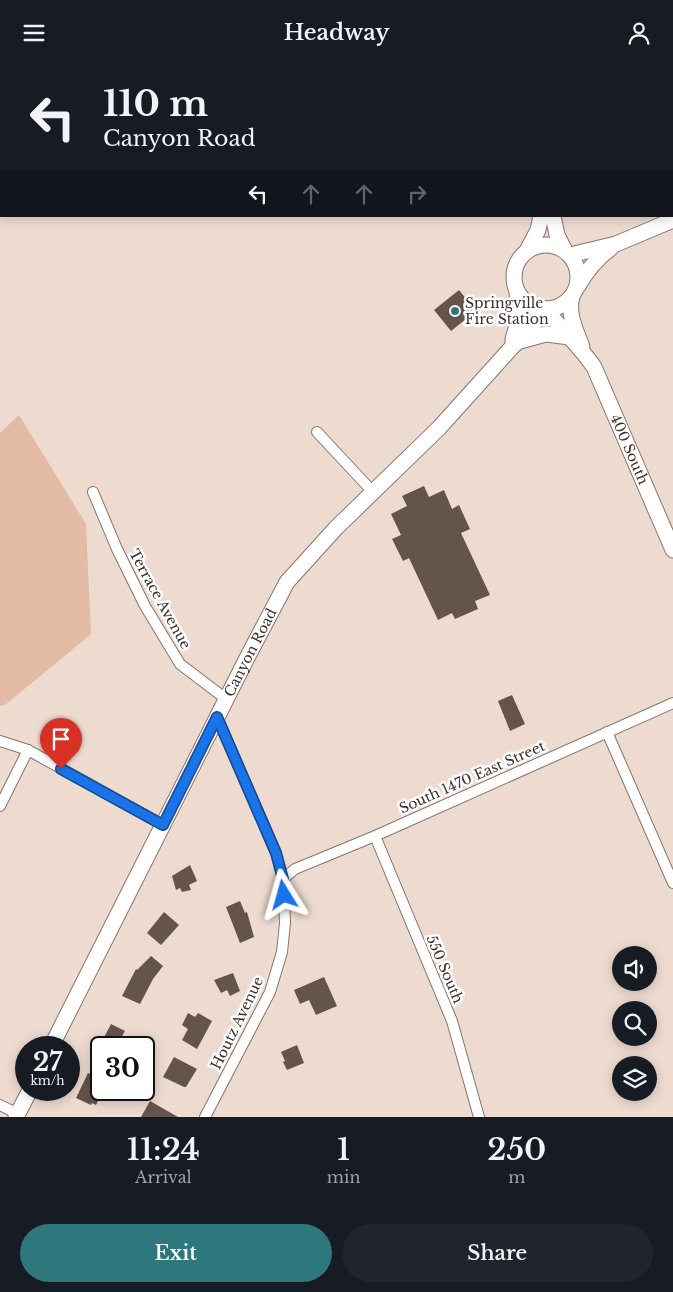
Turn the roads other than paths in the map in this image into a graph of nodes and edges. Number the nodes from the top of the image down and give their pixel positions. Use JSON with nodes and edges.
{"nodes":[{"id":1,"x":542,"y":217,"type":"edge"},
{"id":2,"x":553,"y":217,"type":"edge"},
{"id":3,"x":673,"y":220,"type":"edge"},
{"id":4,"x":616,"y":244,"type":"junction"},
{"id":5,"x":527,"y":251,"type":"junction"},
{"id":6,"x":567,"y":252,"type":"junction"},
{"id":7,"x":517,"y":291,"type":"junction"},
{"id":8,"x":573,"y":294,"type":"junction"},
{"id":9,"x":545,"y":309,"type":"junction"},
{"id":10,"x":570,"y":337,"type":"junction"},
{"id":11,"x":516,"y":343,"type":"junction"},
{"id":12,"x":584,"y":351,"type":"junction"},
{"id":13,"x":317,"y":432,"type":"dead end"},
{"id":14,"x":93,"y":492,"type":"dead end"},
{"id":15,"x":373,"y":492,"type":"junction"},
{"id":16,"x":673,"y":550,"type":"edge"},
{"id":17,"x":226,"y":699,"type":"junction"},
{"id":18,"x":673,"y":703,"type":"edge"},
{"id":19,"x":217,"y":717,"type":"junction"},
{"id":20,"x":607,"y":732,"type":"junction"},
{"id":21,"x":0,"y":741,"type":"edge"},
{"id":22,"x":28,"y":750,"type":"junction"},
{"id":23,"x":0,"y":806,"type":"edge"},
{"id":24,"x":163,"y":825,"type":"junction"},
{"id":25,"x":375,"y":836,"type":"junction"},
{"id":26,"x":283,"y":879,"type":"junction"},
{"id":27,"x":673,"y":883,"type":"edge"},
{"id":28,"x":57,"y":1036,"type":"edge"},
{"id":29,"x":24,"y":1101,"type":"edge"},
{"id":30,"x":0,"y":1105,"type":"edge"},
{"id":31,"x":17,"y":1115,"type":"edge"},
{"id":32,"x":205,"y":1117,"type":"edge"},
{"id":33,"x":479,"y":1117,"type":"edge"}],
"edges":[{"from":1,"to":5,"type":"main road"},
{"from":2,"to":6,"type":"main road"},
{"from":3,"to":4,"type":"main road"},
{"from":4,"to":6,"type":"main road"},
{"from":4,"to":8,"type":"main road"},
{"from":5,"to":6,"type":"main road"},
{"from":5,"to":7,"type":"main road"},
{"from":6,"to":8,"type":"main road"},
{"from":7,"to":9,"type":"main road"},
{"from":7,"to":11,"type":"main road","name":"Canyon Road"},
{"from":8,"to":9,"type":"main road"},
{"from":8,"to":12,"type":"main road","name":"400 South"},
{"from":9,"to":10,"type":"main road","name":"400 South"},
{"from":9,"to":11,"type":"main road","name":"Canyon Road"},
{"from":10,"to":11,"type":"main road"},
{"from":10,"to":12,"type":"main road","name":"400 South"},
{"from":11,"to":15,"type":"main road","name":"Canyon Road"},
{"from":12,"to":16,"type":"main road","name":"400 South"},
{"from":13,"to":15,"type":"street"},
{"from":14,"to":17,"type":"street","name":"Terrace Avenue"},
{"from":15,"to":17,"type":"main road","name":"Canyon Road"},
{"from":17,"to":19,"type":"main road","name":"Canyon Road"},
{"from":18,"to":20,"type":"street","name":"South 1470 East Street"},
{"from":19,"to":24,"type":"main road","name":"Canyon Road"},
{"from":19,"to":26,"type":"street"},
{"from":20,"to":25,"type":"street","name":"South 1470 East Street"},
{"from":20,"to":27,"type":"street"},
{"from":21,"to":22,"type":"street"},
{"from":22,"to":23,"type":"street"},
{"from":22,"to":24,"type":"street"},
{"from":24,"to":28,"type":"main road","name":"Canyon Road"},
{"from":25,"to":26,"type":"street","name":"South 1470 East Street"},
{"from":25,"to":33,"type":"street","name":"550 South"},
{"from":26,"to":32,"type":"street","name":"Houtz Avenue"},
{"from":29,"to":31,"type":"main road"},
{"from":30,"to":31,"type":"street"}]}
